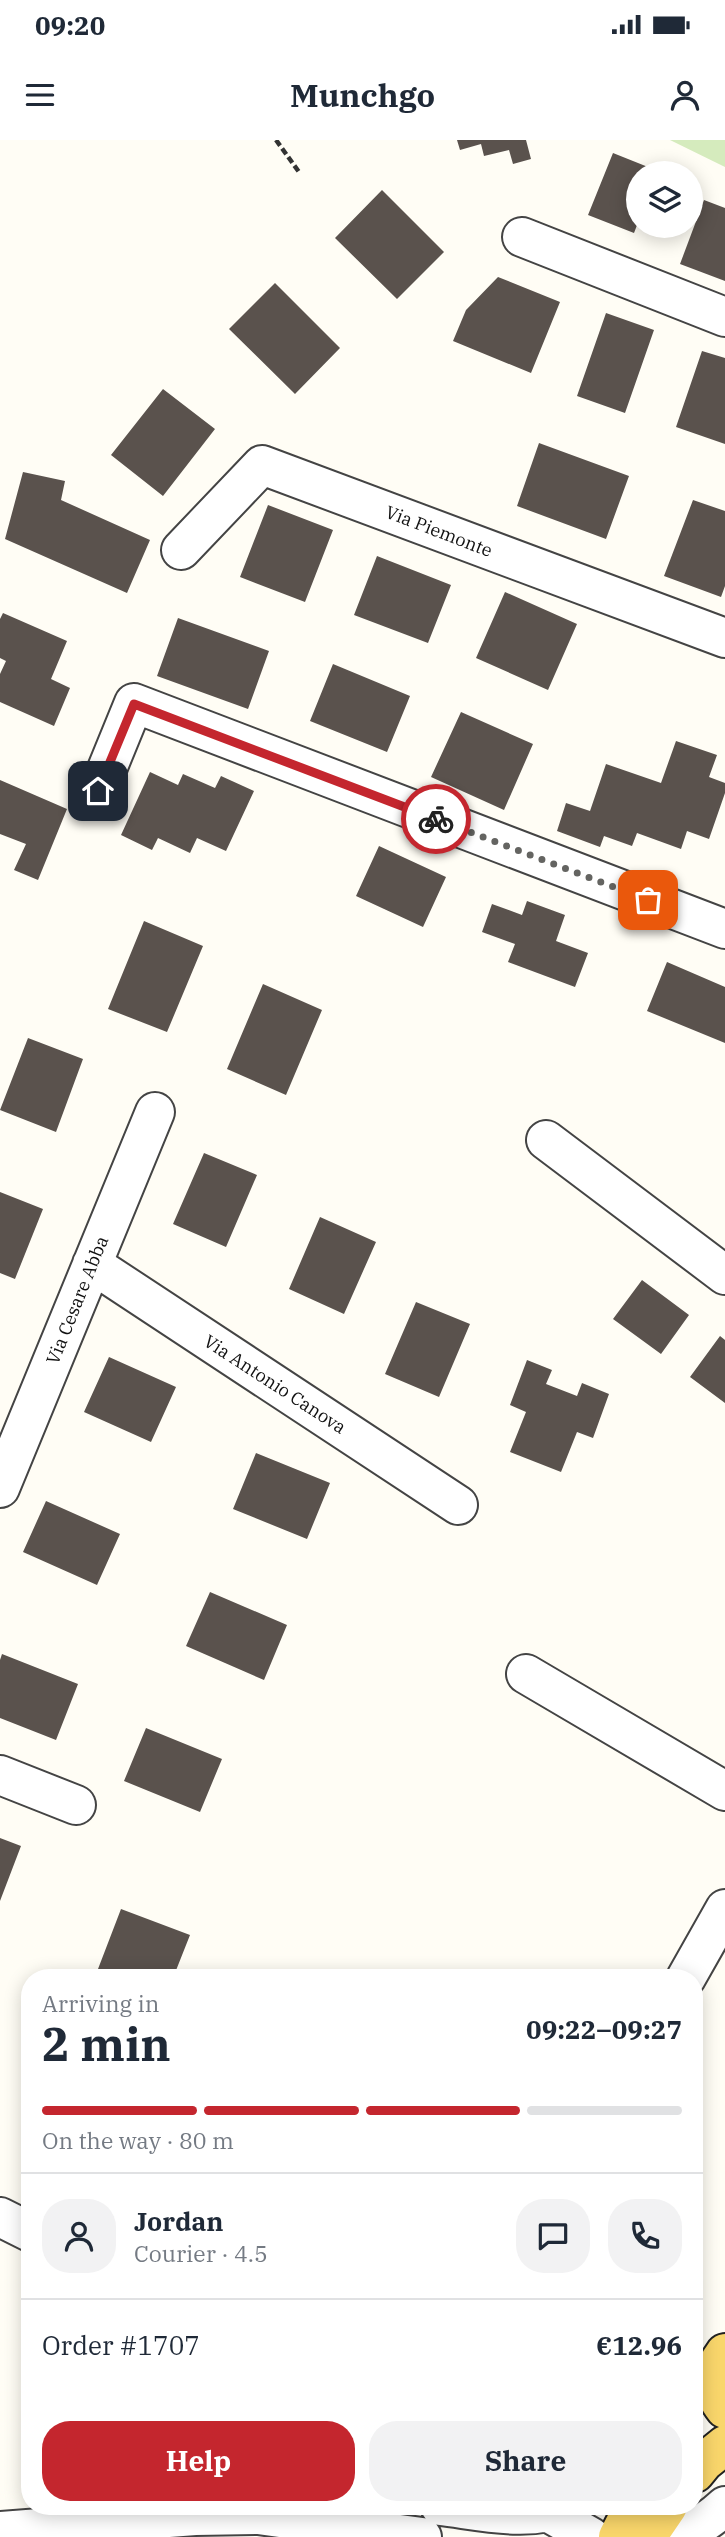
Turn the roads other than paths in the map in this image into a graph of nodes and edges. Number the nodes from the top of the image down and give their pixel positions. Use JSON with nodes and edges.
{"nodes":[{"id":1,"x":522,"y":237,"type":"dead end"},
{"id":2,"x":725,"y":317,"type":"edge"},
{"id":3,"x":181,"y":550,"type":"dead end"},
{"id":4,"x":725,"y":638,"type":"edge"},
{"id":5,"x":98,"y":791,"type":"dead end"},
{"id":6,"x":725,"y":929,"type":"edge"},
{"id":7,"x":155,"y":1112,"type":"dead end"},
{"id":8,"x":546,"y":1140,"type":"dead end"},
{"id":9,"x":92,"y":1264,"type":"junction"},
{"id":10,"x":725,"y":1275,"type":"edge"},
{"id":11,"x":0,"y":1488,"type":"edge"},
{"id":12,"x":458,"y":1505,"type":"dead end"},
{"id":13,"x":526,"y":1674,"type":"dead end"},
{"id":14,"x":0,"y":1775,"type":"edge"},
{"id":15,"x":725,"y":1791,"type":"edge"},
{"id":16,"x":76,"y":1805,"type":"dead end"},
{"id":17,"x":725,"y":1909,"type":"edge"},
{"id":18,"x":690,"y":1969,"type":"edge"},
{"id":19,"x":0,"y":2217,"type":"edge"},
{"id":20,"x":21,"y":2228,"type":"edge"},
{"id":21,"x":717,"y":2365,"type":"edge"},
{"id":22,"x":725,"y":2409,"type":"edge"},
{"id":23,"x":725,"y":2445,"type":"edge"},
{"id":24,"x":703,"y":2463,"type":"edge"},
{"id":25,"x":725,"y":2505,"type":"edge"},
{"id":26,"x":168,"y":2515,"type":"edge"},
{"id":27,"x":282,"y":2515,"type":"edge"},
{"id":28,"x":566,"y":2515,"type":"edge"},
{"id":29,"x":644,"y":2523,"type":"edge"},
{"id":30,"x":0,"y":2532,"type":"edge"},
{"id":31,"x":422,"y":2537,"type":"edge"},
{"id":32,"x":591,"y":2537,"type":"edge"}],
"edges":[{"from":1,"to":2,"type":"street"},
{"from":3,"to":4,"type":"street","name":"Via Piemonte"},
{"from":5,"to":6,"type":"street"},
{"from":7,"to":9,"type":"street","name":"Via Cesare Abba"},
{"from":8,"to":10,"type":"street"},
{"from":9,"to":11,"type":"street","name":"Via Cesare Abba"},
{"from":9,"to":12,"type":"street","name":"Via Antonio Canova"},
{"from":13,"to":15,"type":"street"},
{"from":14,"to":16,"type":"street"},
{"from":17,"to":18,"type":"street"},
{"from":19,"to":20,"type":"street"},
{"from":21,"to":22,"type":"main road"},
{"from":23,"to":24,"type":"main road"},
{"from":25,"to":29,"type":"street"},
{"from":26,"to":30,"type":"street"},
{"from":27,"to":31,"type":"street"},
{"from":28,"to":32,"type":"street"}]}
